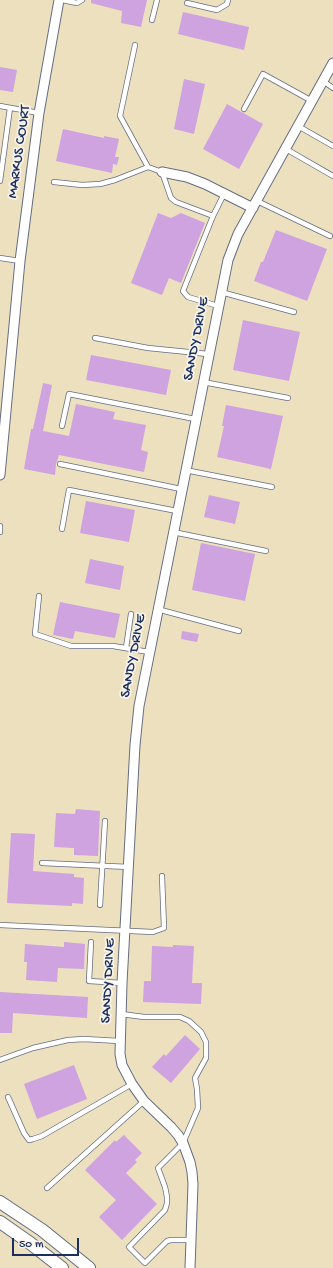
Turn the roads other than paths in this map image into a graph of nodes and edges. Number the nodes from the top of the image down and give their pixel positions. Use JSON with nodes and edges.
{"nodes":[{"id":1,"x":59,"y":0,"type":"edge"},
{"id":2,"x":62,"y":0,"type":"edge"},
{"id":3,"x":82,"y":0,"type":"edge"},
{"id":4,"x":157,"y":0,"type":"edge"},
{"id":5,"x":228,"y":0,"type":"edge"},
{"id":6,"x":187,"y":3,"type":"dead end"},
{"id":7,"x":152,"y":20,"type":"dead end"},
{"id":8,"x":135,"y":45,"type":"dead end"},
{"id":9,"x":333,"y":63,"type":"edge"},
{"id":10,"x":323,"y":82,"type":"junction"},
{"id":11,"x":333,"y":88,"type":"edge"},
{"id":12,"x":312,"y":101,"type":"junction"},
{"id":13,"x":0,"y":106,"type":"edge"},
{"id":14,"x":10,"y":108,"type":"junction"},
{"id":15,"x":244,"y":109,"type":"dead end"},
{"id":16,"x":39,"y":113,"type":"junction"},
{"id":17,"x":298,"y":126,"type":"junction"},
{"id":18,"x":333,"y":146,"type":"edge"},
{"id":19,"x":286,"y":149,"type":"junction"},
{"id":20,"x":148,"y":167,"type":"junction"},
{"id":21,"x":162,"y":172,"type":"junction"},
{"id":22,"x":333,"y":176,"type":"edge"},
{"id":23,"x":0,"y":181,"type":"edge"},
{"id":24,"x":54,"y":182,"type":"dead end"},
{"id":25,"x":225,"y":193,"type":"junction"},
{"id":26,"x":255,"y":204,"type":"junction"},
{"id":27,"x":213,"y":216,"type":"junction"},
{"id":28,"x":330,"y":236,"type":"dead end"},
{"id":29,"x":0,"y":258,"type":"edge"},
{"id":30,"x":20,"y":261,"type":"junction"},
{"id":31,"x":221,"y":292,"type":"junction"},
{"id":32,"x":218,"y":306,"type":"junction"},
{"id":33,"x":294,"y":312,"type":"dead end"},
{"id":34,"x":95,"y":338,"type":"dead end"},
{"id":35,"x":208,"y":354,"type":"junction"},
{"id":36,"x":203,"y":382,"type":"junction"},
{"id":37,"x":288,"y":398,"type":"dead end"},
{"id":38,"x":195,"y":419,"type":"junction"},
{"id":39,"x":62,"y":426,"type":"dead end"},
{"id":40,"x":60,"y":464,"type":"dead end"},
{"id":41,"x":185,"y":470,"type":"junction"},
{"id":42,"x":0,"y":475,"type":"edge"},
{"id":43,"x":272,"y":487,"type":"dead end"},
{"id":44,"x":181,"y":489,"type":"junction"},
{"id":45,"x":177,"y":511,"type":"junction"},
{"id":46,"x":0,"y":526,"type":"edge"},
{"id":47,"x":62,"y":529,"type":"dead end"},
{"id":48,"x":0,"y":532,"type":"edge"},
{"id":49,"x":173,"y":532,"type":"junction"},
{"id":50,"x":266,"y":551,"type":"dead end"},
{"id":51,"x":39,"y":596,"type":"dead end"},
{"id":52,"x":157,"y":609,"type":"junction"},
{"id":53,"x":131,"y":614,"type":"dead end"},
{"id":54,"x":239,"y":631,"type":"dead end"},
{"id":55,"x":126,"y":648,"type":"junction"},
{"id":56,"x":149,"y":652,"type":"junction"},
{"id":57,"x":105,"y":822,"type":"dead end"},
{"id":58,"x":42,"y":863,"type":"dead end"},
{"id":59,"x":102,"y":866,"type":"junction"},
{"id":60,"x":129,"y":867,"type":"junction"},
{"id":61,"x":162,"y":876,"type":"dead end"},
{"id":62,"x":100,"y":905,"type":"dead end"},
{"id":63,"x":0,"y":925,"type":"edge"},
{"id":64,"x":125,"y":931,"type":"junction"},
{"id":65,"x":91,"y":942,"type":"dead end"},
{"id":66,"x":122,"y":983,"type":"junction"},
{"id":67,"x":121,"y":1014,"type":"junction"},
{"id":68,"x":120,"y":1041,"type":"junction"},
{"id":69,"x":0,"y":1060,"type":"edge"},
{"id":70,"x":132,"y":1084,"type":"junction"},
{"id":71,"x":8,"y":1097,"type":"dead end"},
{"id":72,"x":144,"y":1101,"type":"junction"},
{"id":73,"x":183,"y":1143,"type":"junction"},
{"id":74,"x":47,"y":1188,"type":"dead end"},
{"id":75,"x":0,"y":1202,"type":"edge"},
{"id":76,"x":0,"y":1222,"type":"edge"},
{"id":77,"x":191,"y":1240,"type":"junction"},
{"id":78,"x":190,"y":1267,"type":"edge"},
{"id":79,"x":62,"y":1268,"type":"edge"},
{"id":80,"x":90,"y":1268,"type":"edge"}],
"edges":[{"from":1,"to":16,"type":"street","name":"MARKUS COURT"},
{"from":2,"to":3,"type":"lane"},
{"from":4,"to":7,"type":"lane"},
{"from":5,"to":6,"type":"lane"},
{"from":8,"to":20,"type":"lane"},
{"from":9,"to":10,"type":"street","name":"SANDY DRIVE"},
{"from":10,"to":11,"type":"lane"},
{"from":10,"to":12,"type":"street","name":"SANDY DRIVE"},
{"from":12,"to":15,"type":"lane"},
{"from":12,"to":17,"type":"street","name":"SANDY DRIVE"},
{"from":13,"to":14,"type":"lane"},
{"from":14,"to":16,"type":"lane"},
{"from":14,"to":23,"type":"lane"},
{"from":16,"to":30,"type":"street","name":"MARKUS COURT"},
{"from":17,"to":18,"type":"lane"},
{"from":17,"to":19,"type":"street","name":"SANDY DRIVE"},
{"from":19,"to":22,"type":"lane"},
{"from":19,"to":26,"type":"street","name":"SANDY DRIVE"},
{"from":20,"to":21,"type":"lane"},
{"from":20,"to":24,"type":"lane"},
{"from":21,"to":25,"type":"street"},
{"from":21,"to":27,"type":"lane"},
{"from":25,"to":26,"type":"street"},
{"from":25,"to":27,"type":"lane"},
{"from":26,"to":28,"type":"lane"},
{"from":26,"to":31,"type":"street","name":"SANDY DRIVE"},
{"from":27,"to":32,"type":"lane"},
{"from":29,"to":30,"type":"lane"},
{"from":30,"to":42,"type":"street","name":"MARKUS COURT"},
{"from":31,"to":32,"type":"street","name":"SANDY DRIVE"},
{"from":31,"to":33,"type":"lane"},
{"from":32,"to":35,"type":"street","name":"SANDY DRIVE"},
{"from":34,"to":35,"type":"lane"},
{"from":35,"to":36,"type":"street","name":"SANDY DRIVE"},
{"from":36,"to":37,"type":"lane"},
{"from":36,"to":38,"type":"street","name":"SANDY DRIVE"},
{"from":38,"to":39,"type":"lane"},
{"from":38,"to":41,"type":"street","name":"SANDY DRIVE"},
{"from":40,"to":44,"type":"lane"},
{"from":41,"to":43,"type":"lane"},
{"from":41,"to":44,"type":"street","name":"SANDY DRIVE"},
{"from":44,"to":45,"type":"street","name":"SANDY DRIVE"},
{"from":45,"to":47,"type":"lane"},
{"from":45,"to":49,"type":"street","name":"SANDY DRIVE"},
{"from":46,"to":48,"type":"lane"},
{"from":49,"to":50,"type":"lane"},
{"from":49,"to":52,"type":"street","name":"SANDY DRIVE"},
{"from":51,"to":55,"type":"lane"},
{"from":52,"to":54,"type":"lane"},
{"from":52,"to":56,"type":"street","name":"SANDY DRIVE"},
{"from":53,"to":55,"type":"lane"},
{"from":55,"to":56,"type":"lane"},
{"from":56,"to":60,"type":"street","name":"SANDY DRIVE"},
{"from":57,"to":59,"type":"lane"},
{"from":58,"to":59,"type":"lane"},
{"from":59,"to":60,"type":"lane"},
{"from":59,"to":62,"type":"lane"},
{"from":60,"to":64,"type":"street","name":"SANDY DRIVE"},
{"from":61,"to":64,"type":"lane"},
{"from":63,"to":64,"type":"lane"},
{"from":64,"to":66,"type":"street","name":"SANDY DRIVE"},
{"from":65,"to":66,"type":"lane"},
{"from":66,"to":67,"type":"street","name":"SANDY DRIVE"},
{"from":67,"to":68,"type":"street","name":"SANDY DRIVE"},
{"from":67,"to":73,"type":"lane"},
{"from":68,"to":69,"type":"lane"},
{"from":68,"to":70,"type":"street","name":"SANDY DRIVE"},
{"from":70,"to":71,"type":"lane"},
{"from":70,"to":72,"type":"street","name":"SANDY DRIVE"},
{"from":72,"to":73,"type":"street","name":"SANDY DRIVE"},
{"from":72,"to":74,"type":"lane"},
{"from":73,"to":77,"type":"street","name":"SANDY DRIVE"},
{"from":73,"to":77,"type":"lane"},
{"from":75,"to":80,"type":"main road"},
{"from":76,"to":79,"type":"main road"},
{"from":77,"to":78,"type":"street","name":"SANDY DRIVE"}]}
